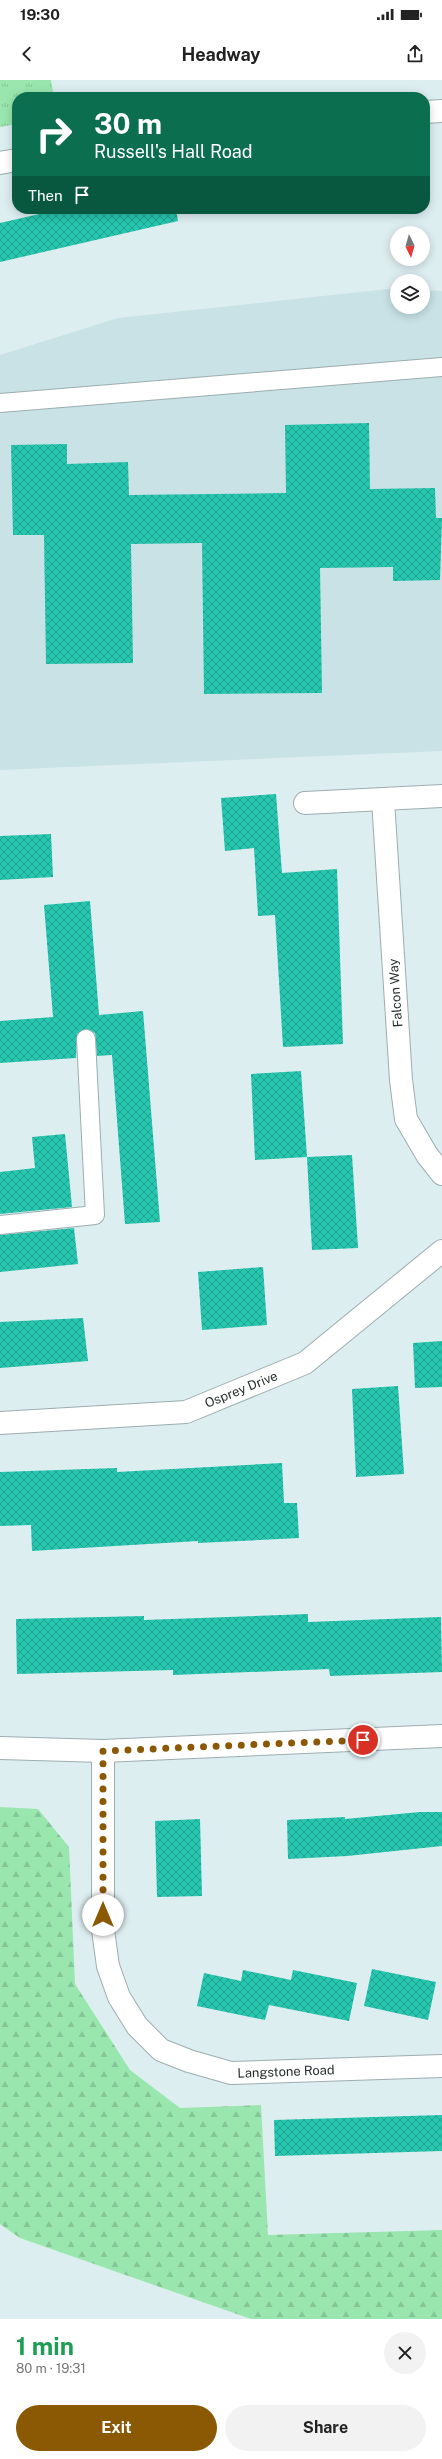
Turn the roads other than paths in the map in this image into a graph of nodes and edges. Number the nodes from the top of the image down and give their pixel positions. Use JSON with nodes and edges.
{"nodes":[{"id":1,"x":430,"y":112,"type":"edge"},
{"id":2,"x":442,"y":112,"type":"edge"},
{"id":3,"x":12,"y":161,"type":"edge"},
{"id":4,"x":0,"y":163,"type":"edge"},
{"id":5,"x":442,"y":367,"type":"edge"},
{"id":6,"x":0,"y":403,"type":"edge"},
{"id":7,"x":442,"y":796,"type":"edge"},
{"id":8,"x":383,"y":800,"type":"junction"},
{"id":9,"x":305,"y":803,"type":"dead end"},
{"id":10,"x":86,"y":1038,"type":"dead end"},
{"id":11,"x":442,"y":1174,"type":"edge"},
{"id":12,"x":0,"y":1225,"type":"edge"},
{"id":13,"x":442,"y":1251,"type":"edge"},
{"id":14,"x":0,"y":1423,"type":"edge"},
{"id":15,"x":442,"y":1736,"type":"edge"},
{"id":16,"x":0,"y":1748,"type":"edge"},
{"id":17,"x":103,"y":1751,"type":"junction"},
{"id":18,"x":442,"y":2066,"type":"edge"}],
"edges":[{"from":1,"to":2,"type":"street"},
{"from":3,"to":4,"type":"street"},
{"from":5,"to":6,"type":"lane"},
{"from":7,"to":8,"type":"street"},
{"from":8,"to":9,"type":"street"},
{"from":8,"to":11,"type":"street","name":"Falcon Way"},
{"from":10,"to":12,"type":"lane"},
{"from":13,"to":14,"type":"street","name":"Osprey Drive"},
{"from":15,"to":17,"type":"street"},
{"from":16,"to":17,"type":"street"},
{"from":17,"to":18,"type":"street","name":"Langstone Road"}]}
